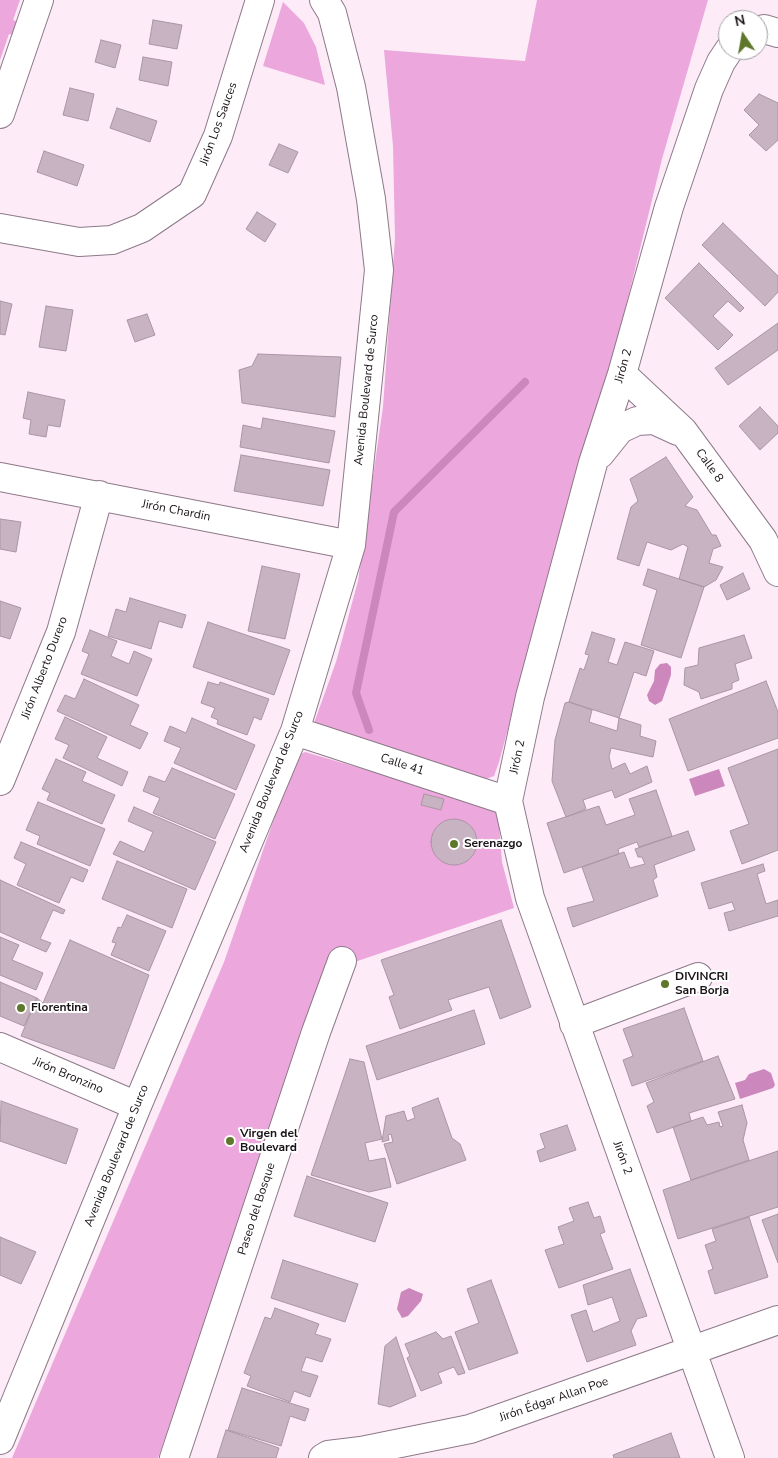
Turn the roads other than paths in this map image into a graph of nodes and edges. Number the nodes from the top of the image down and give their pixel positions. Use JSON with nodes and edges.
{"nodes":[{"id":1,"x":40,"y":0,"type":"edge"},
{"id":2,"x":260,"y":0,"type":"edge"},
{"id":3,"x":324,"y":0,"type":"edge"},
{"id":4,"x":722,"y":60,"type":"edge"},
{"id":5,"x":0,"y":114,"type":"edge"},
{"id":6,"x":0,"y":228,"type":"edge"},
{"id":7,"x":622,"y":374,"type":"junction"},
{"id":8,"x":685,"y":434,"type":"junction"},
{"id":9,"x":593,"y":464,"type":"junction"},
{"id":10,"x":0,"y":477,"type":"edge"},
{"id":11,"x":99,"y":495,"type":"junction"},
{"id":12,"x":351,"y":546,"type":"junction"},
{"id":13,"x":778,"y":572,"type":"edge"},
{"id":14,"x":295,"y":731,"type":"junction"},
{"id":15,"x":0,"y":780,"type":"edge"},
{"id":16,"x":508,"y":801,"type":"junction"},
{"id":17,"x":342,"y":961,"type":"dead end"},
{"id":18,"x":698,"y":977,"type":"dead end"},
{"id":19,"x":574,"y":1024,"type":"junction"},
{"id":20,"x":0,"y":1047,"type":"edge"},
{"id":21,"x":137,"y":1106,"type":"junction"},
{"id":22,"x":778,"y":1320,"type":"edge"},
{"id":23,"x":691,"y":1352,"type":"junction"},
{"id":24,"x":0,"y":1440,"type":"edge"},
{"id":25,"x":174,"y":1458,"type":"edge"},
{"id":26,"x":323,"y":1458,"type":"edge"},
{"id":27,"x":730,"y":1458,"type":"edge"}],
"edges":[{"from":1,"to":5,"type":"street"},
{"from":2,"to":6,"type":"street","name":"Jirón Los Sauces"},
{"from":3,"to":12,"type":"street","name":"Avenida Boulevard de Surco"},
{"from":4,"to":7,"type":"street","name":"Jirón 2"},
{"from":7,"to":8,"type":"street","name":"Calle 8"},
{"from":7,"to":9,"type":"street","name":"Jirón 2"},
{"from":8,"to":9,"type":"street"},
{"from":8,"to":13,"type":"street","name":"Calle 8"},
{"from":9,"to":16,"type":"street","name":"Jirón 2"},
{"from":10,"to":11,"type":"street","name":"Jirón Chardin"},
{"from":11,"to":12,"type":"street","name":"Jirón Chardin"},
{"from":11,"to":15,"type":"street","name":"Jirón Alberto Durero"},
{"from":12,"to":14,"type":"street","name":"Avenida Boulevard de Surco"},
{"from":14,"to":16,"type":"street","name":"Calle 41"},
{"from":14,"to":21,"type":"street","name":"Avenida Boulevard de Surco"},
{"from":16,"to":19,"type":"street","name":"Jirón 2"},
{"from":17,"to":25,"type":"street","name":"Paseo del Bosque"},
{"from":18,"to":19,"type":"street"},
{"from":19,"to":23,"type":"street","name":"Jirón 2"},
{"from":20,"to":21,"type":"street","name":"Jirón Bronzino"},
{"from":21,"to":24,"type":"street","name":"Avenida Boulevard de Surco"},
{"from":22,"to":23,"type":"street","name":"Jirón Édgar Allan Poe"},
{"from":23,"to":26,"type":"street","name":"Jirón Édgar Allan Poe"},
{"from":23,"to":27,"type":"street","name":"Jirón 2"}]}
